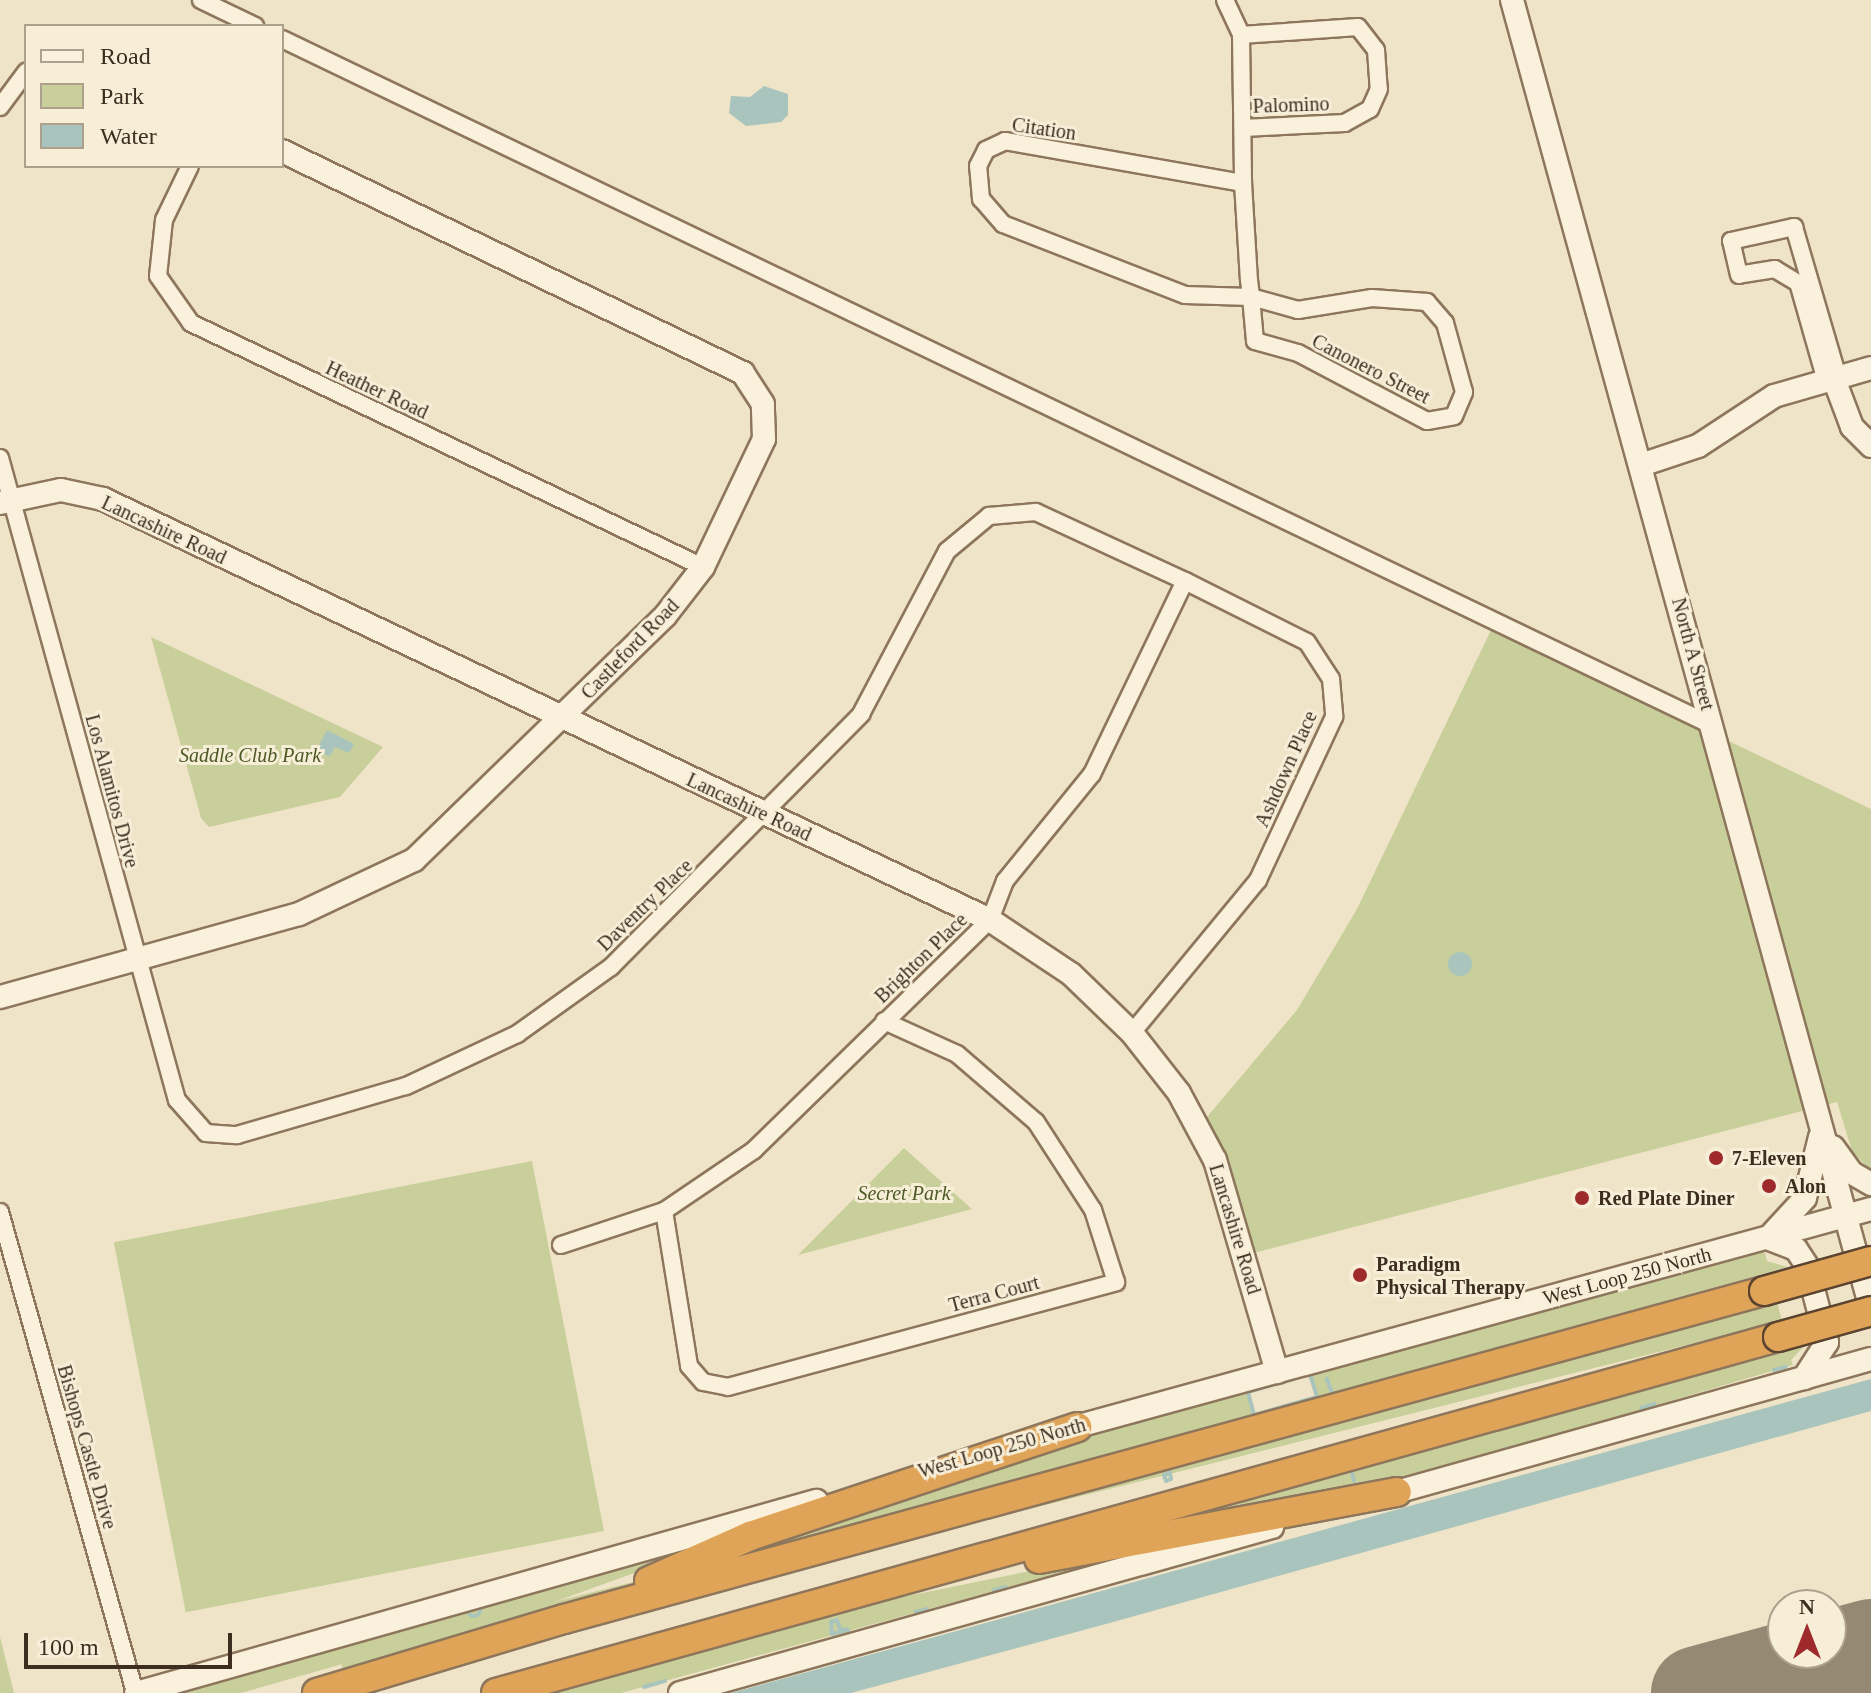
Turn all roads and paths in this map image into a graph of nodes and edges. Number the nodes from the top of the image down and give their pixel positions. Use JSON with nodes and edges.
{"nodes":[{"id":1,"x":201,"y":0,"type":"edge"},
{"id":2,"x":1225,"y":0,"type":"edge"},
{"id":3,"x":1512,"y":0,"type":"edge"},
{"id":4,"x":251,"y":24,"type":"edge"},
{"id":5,"x":1241,"y":35,"type":"junction"},
{"id":6,"x":284,"y":40,"type":"edge"},
{"id":7,"x":24,"y":75,"type":"edge"},
{"id":8,"x":0,"y":107,"type":"edge"},
{"id":9,"x":1243,"y":128,"type":"junction"},
{"id":10,"x":284,"y":152,"type":"edge"},
{"id":11,"x":189,"y":168,"type":"edge"},
{"id":12,"x":1243,"y":183,"type":"junction"},
{"id":13,"x":1804,"y":280,"type":"junction"},
{"id":14,"x":1251,"y":297,"type":"junction"},
{"id":15,"x":1871,"y":368,"type":"edge"},
{"id":16,"x":1833,"y":379,"type":"junction"},
{"id":17,"x":1871,"y":446,"type":"edge"},
{"id":18,"x":0,"y":458,"type":"edge"},
{"id":19,"x":1641,"y":465,"type":"junction"},
{"id":20,"x":6,"y":501,"type":"edge"},
{"id":21,"x":984,"y":518,"type":"joint"},
{"id":22,"x":703,"y":567,"type":"junction"},
{"id":23,"x":1185,"y":581,"type":"junction"},
{"id":24,"x":562,"y":718,"type":"junction"},
{"id":25,"x":1713,"y":726,"type":"junction"},
{"id":26,"x":766,"y":816,"type":"junction"},
{"id":27,"x":990,"y":920,"type":"junction"},
{"id":28,"x":137,"y":959,"type":"junction"},
{"id":29,"x":0,"y":997,"type":"edge"},
{"id":30,"x":884,"y":1021,"type":"junction"},
{"id":31,"x":1132,"y":1033,"type":"junction"},
{"id":32,"x":1821,"y":1128,"type":"junction"},
{"id":33,"x":198,"y":1129,"type":"joint"},
{"id":34,"x":1871,"y":1184,"type":"edge"},
{"id":35,"x":1871,"y":1209,"type":"edge"},
{"id":36,"x":664,"y":1211,"type":"junction"},
{"id":37,"x":0,"y":1212,"type":"edge"},
{"id":38,"x":1846,"y":1216,"type":"junction"},
{"id":39,"x":1767,"y":1238,"type":"junction"},
{"id":40,"x":561,"y":1245,"type":"dead end"},
{"id":41,"x":1871,"y":1261,"type":"edge"},
{"id":42,"x":1871,"y":1310,"type":"edge"},
{"id":43,"x":1871,"y":1359,"type":"edge"},
{"id":44,"x":1277,"y":1372,"type":"junction"},
{"id":45,"x":1804,"y":1378,"type":"junction"},
{"id":46,"x":1077,"y":1427,"type":"junction"},
{"id":47,"x":1397,"y":1492,"type":"junction"},
{"id":48,"x":834,"y":1600,"type":"junction"},
{"id":49,"x":564,"y":1619,"type":"junction"},
{"id":50,"x":136,"y":1693,"type":"edge"},
{"id":51,"x":317,"y":1693,"type":"edge"},
{"id":52,"x":496,"y":1693,"type":"edge"},
{"id":53,"x":680,"y":1693,"type":"edge"}],
"edges":[{"from":1,"to":4,"type":"street"},
{"from":2,"to":5,"type":"street"},
{"from":3,"to":19,"type":"main road","name":"North A Street"},
{"from":5,"to":9,"type":"street"},
{"from":5,"to":9,"type":"street","name":"Palomino"},
{"from":6,"to":25,"type":"street"},
{"from":7,"to":8,"type":"street"},
{"from":9,"to":12,"type":"street"},
{"from":10,"to":22,"type":"main road","name":"Castleford Road"},
{"from":11,"to":22,"type":"street","name":"Heather Road"},
{"from":12,"to":14,"type":"street"},
{"from":12,"to":14,"type":"street","name":"Citation"},
{"from":13,"to":13,"type":"street"},
{"from":13,"to":16,"type":"street"},
{"from":14,"to":14,"type":"street","name":"Canonero Street"},
{"from":15,"to":16,"type":"main road"},
{"from":16,"to":17,"type":"main road"},
{"from":16,"to":19,"type":"main road"},
{"from":18,"to":20,"type":"street","name":"Los Alamitos Drive"},
{"from":19,"to":25,"type":"main road","name":"North A Street"},
{"from":20,"to":24,"type":"main road","name":"Lancashire Road"},
{"from":20,"to":28,"type":"street","name":"Los Alamitos Drive"},
{"from":21,"to":23,"type":"street","name":"Ashdown Place"},
{"from":21,"to":26,"type":"street","name":"Daventry Place"},
{"from":22,"to":24,"type":"main road","name":"Castleford Road"},
{"from":23,"to":27,"type":"street","name":"Brighton Place"},
{"from":23,"to":31,"type":"street","name":"Ashdown Place"},
{"from":24,"to":26,"type":"main road","name":"Lancashire Road"},
{"from":24,"to":28,"type":"main road","name":"Castleford Road"},
{"from":25,"to":32,"type":"main road","name":"North A Street"},
{"from":26,"to":27,"type":"main road","name":"Lancashire Road"},
{"from":26,"to":33,"type":"street","name":"Daventry Place"},
{"from":27,"to":30,"type":"street","name":"Brighton Place"},
{"from":27,"to":31,"type":"main road","name":"Lancashire Road"},
{"from":28,"to":29,"type":"main road","name":"Castleford Road"},
{"from":28,"to":33,"type":"street","name":"Los Alamitos Drive"},
{"from":30,"to":36,"type":"street","name":"Brighton Place"},
{"from":30,"to":36,"type":"street","name":"Terra Court"},
{"from":31,"to":44,"type":"main road","name":"Lancashire Road"},
{"from":32,"to":34,"type":"main road"},
{"from":32,"to":38,"type":"main road","name":"North A Street"},
{"from":32,"to":39,"type":"main road"},
{"from":35,"to":38,"type":"main road","name":"West Loop 250 North"},
{"from":36,"to":40,"type":"street","name":"Brighton Place"},
{"from":37,"to":50,"type":"street","name":"Bishops Castle Drive"},
{"from":38,"to":39,"type":"main road","name":"West Loop 250 North"},
{"from":38,"to":42,"type":"main road","name":"North A Street"},
{"from":39,"to":44,"type":"main road","name":"West Loop 250 North"},
{"from":39,"to":45,"type":"main road"},
{"from":41,"to":49,"type":"highway","bridge":true},
{"from":42,"to":48,"type":"highway","bridge":true},
{"from":43,"to":45,"type":"main road"},
{"from":44,"to":46,"type":"main road","name":"West Loop 250 North"},
{"from":45,"to":47,"type":"main road"},
{"from":46,"to":49,"type":"highway"},
{"from":46,"to":50,"type":"main road","name":"West Loop 250 North"},
{"from":47,"to":48,"type":"highway"},
{"from":47,"to":53,"type":"main road"},
{"from":48,"to":52,"type":"highway"},
{"from":49,"to":51,"type":"highway"}]}
